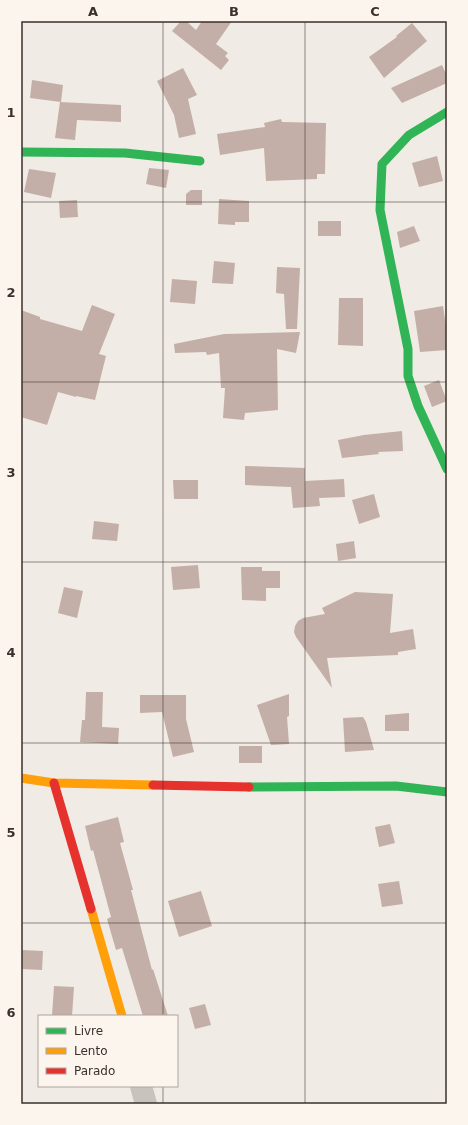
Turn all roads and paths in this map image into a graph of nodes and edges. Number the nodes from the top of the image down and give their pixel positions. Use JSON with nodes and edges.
{"nodes":[{"id":1,"x":447,"y":112,"type":"edge"},
{"id":2,"x":21,"y":152,"type":"edge"},
{"id":3,"x":200,"y":161,"type":"dead end"},
{"id":4,"x":447,"y":469,"type":"edge"},
{"id":5,"x":21,"y":778,"type":"edge"},
{"id":6,"x":54,"y":783,"type":"junction"},
{"id":7,"x":447,"y":792,"type":"edge"},
{"id":8,"x":122,"y":1015,"type":"edge"},
{"id":9,"x":141,"y":1087,"type":"edge"},
{"id":10,"x":146,"y":1104,"type":"edge"}],
"edges":[{"from":1,"to":4,"type":"street"},
{"from":2,"to":3,"type":"street"},
{"from":5,"to":6,"type":"street"},
{"from":6,"to":7,"type":"street"},
{"from":6,"to":8,"type":"street"},
{"from":9,"to":10,"type":"street"}]}
